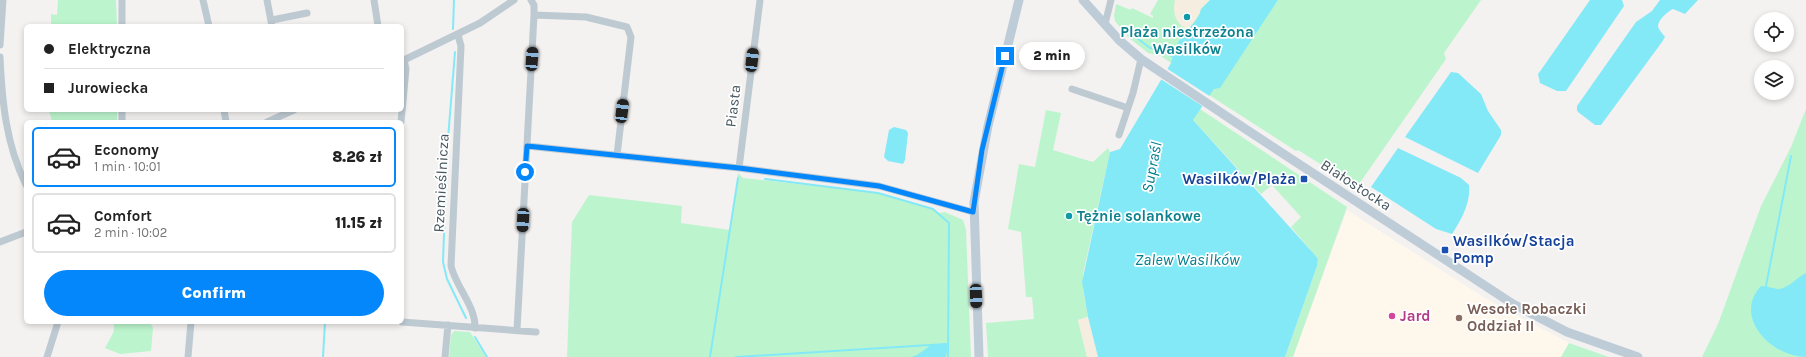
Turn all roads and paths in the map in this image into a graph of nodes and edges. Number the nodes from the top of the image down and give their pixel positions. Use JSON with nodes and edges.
{"nodes":[{"id":1,"x":3,"y":0,"type":"edge"},
{"id":2,"x":122,"y":0,"type":"edge"},
{"id":3,"x":203,"y":0,"type":"edge"},
{"id":4,"x":267,"y":0,"type":"edge"},
{"id":5,"x":374,"y":0,"type":"edge"},
{"id":6,"x":514,"y":0,"type":"edge"},
{"id":7,"x":531,"y":0,"type":"edge"},
{"id":8,"x":760,"y":0,"type":"edge"},
{"id":9,"x":1019,"y":0,"type":"edge"},
{"id":10,"x":1083,"y":0,"type":"edge"},
{"id":11,"x":1111,"y":0,"type":"edge"},
{"id":12,"x":307,"y":13,"type":"dead end"},
{"id":13,"x":534,"y":15,"type":"junction"},
{"id":14,"x":272,"y":23,"type":"edge"},
{"id":15,"x":122,"y":24,"type":"edge"},
{"id":16,"x":209,"y":24,"type":"edge"},
{"id":17,"x":378,"y":24,"type":"edge"},
{"id":18,"x":1105,"y":24,"type":"junction"},
{"id":19,"x":458,"y":35,"type":"junction"},
{"id":20,"x":0,"y":45,"type":"edge"},
{"id":21,"x":0,"y":57,"type":"edge"},
{"id":22,"x":1141,"y":59,"type":"junction"},
{"id":23,"x":404,"y":61,"type":"edge"},
{"id":24,"x":404,"y":64,"type":"edge"},
{"id":25,"x":1072,"y":89,"type":"dead end"},
{"id":26,"x":404,"y":90,"type":"edge"},
{"id":27,"x":1128,"y":108,"type":"junction"},
{"id":28,"x":290,"y":112,"type":"edge"},
{"id":29,"x":272,"y":120,"type":"edge"},
{"id":30,"x":1119,"y":135,"type":"dead end"},
{"id":31,"x":527,"y":146,"type":"junction"},
{"id":32,"x":617,"y":155,"type":"junction"},
{"id":33,"x":739,"y":168,"type":"junction"},
{"id":34,"x":24,"y":181,"type":"edge"},
{"id":35,"x":973,"y":212,"type":"junction"},
{"id":36,"x":24,"y":233,"type":"edge"},
{"id":37,"x":0,"y":242,"type":"edge"},
{"id":38,"x":404,"y":322,"type":"edge"},
{"id":39,"x":57,"y":324,"type":"edge"},
{"id":40,"x":191,"y":324,"type":"edge"},
{"id":41,"x":448,"y":325,"type":"junction"},
{"id":42,"x":475,"y":328,"type":"junction"},
{"id":43,"x":517,"y":330,"type":"junction"},
{"id":44,"x":536,"y":332,"type":"dead end"},
{"id":45,"x":48,"y":357,"type":"edge"},
{"id":46,"x":188,"y":357,"type":"edge"},
{"id":47,"x":445,"y":357,"type":"edge"},
{"id":48,"x":979,"y":357,"type":"edge"},
{"id":49,"x":1638,"y":357,"type":"edge"}],
"edges":[{"from":1,"to":20,"type":"street"},
{"from":2,"to":15,"type":"street"},
{"from":3,"to":16,"type":"street"},
{"from":4,"to":14,"type":"street"},
{"from":5,"to":17,"type":"street"},
{"from":6,"to":19,"type":"street"},
{"from":7,"to":13,"type":"street"},
{"from":8,"to":33,"type":"street","name":"Piasta"},
{"from":9,"to":35,"type":"main road"},
{"from":10,"to":18,"type":"main road","name":"Białostocka"},
{"from":11,"to":18,"type":"street"},
{"from":12,"to":14,"type":"street"},
{"from":13,"to":31,"type":"street"},
{"from":13,"to":32,"type":"street"},
{"from":18,"to":22,"type":"main road","name":"Białostocka"},
{"from":19,"to":23,"type":"street"},
{"from":19,"to":42,"type":"street","name":"Rzemieślnicza"},
{"from":21,"to":34,"type":"street"},
{"from":22,"to":27,"type":"street"},
{"from":22,"to":49,"type":"main road","name":"Białostocka"},
{"from":24,"to":26,"type":"street"},
{"from":25,"to":27,"type":"street"},
{"from":27,"to":30,"type":"street"},
{"from":28,"to":29,"type":"street"},
{"from":31,"to":32,"type":"street"},
{"from":31,"to":43,"type":"street"},
{"from":32,"to":33,"type":"street"},
{"from":33,"to":35,"type":"street"},
{"from":35,"to":48,"type":"main road"},
{"from":36,"to":37,"type":"street"},
{"from":38,"to":41,"type":"street"},
{"from":39,"to":45,"type":"street"},
{"from":40,"to":46,"type":"street"},
{"from":41,"to":42,"type":"street"},
{"from":41,"to":47,"type":"street"},
{"from":42,"to":43,"type":"street"},
{"from":43,"to":44,"type":"street"}]}
